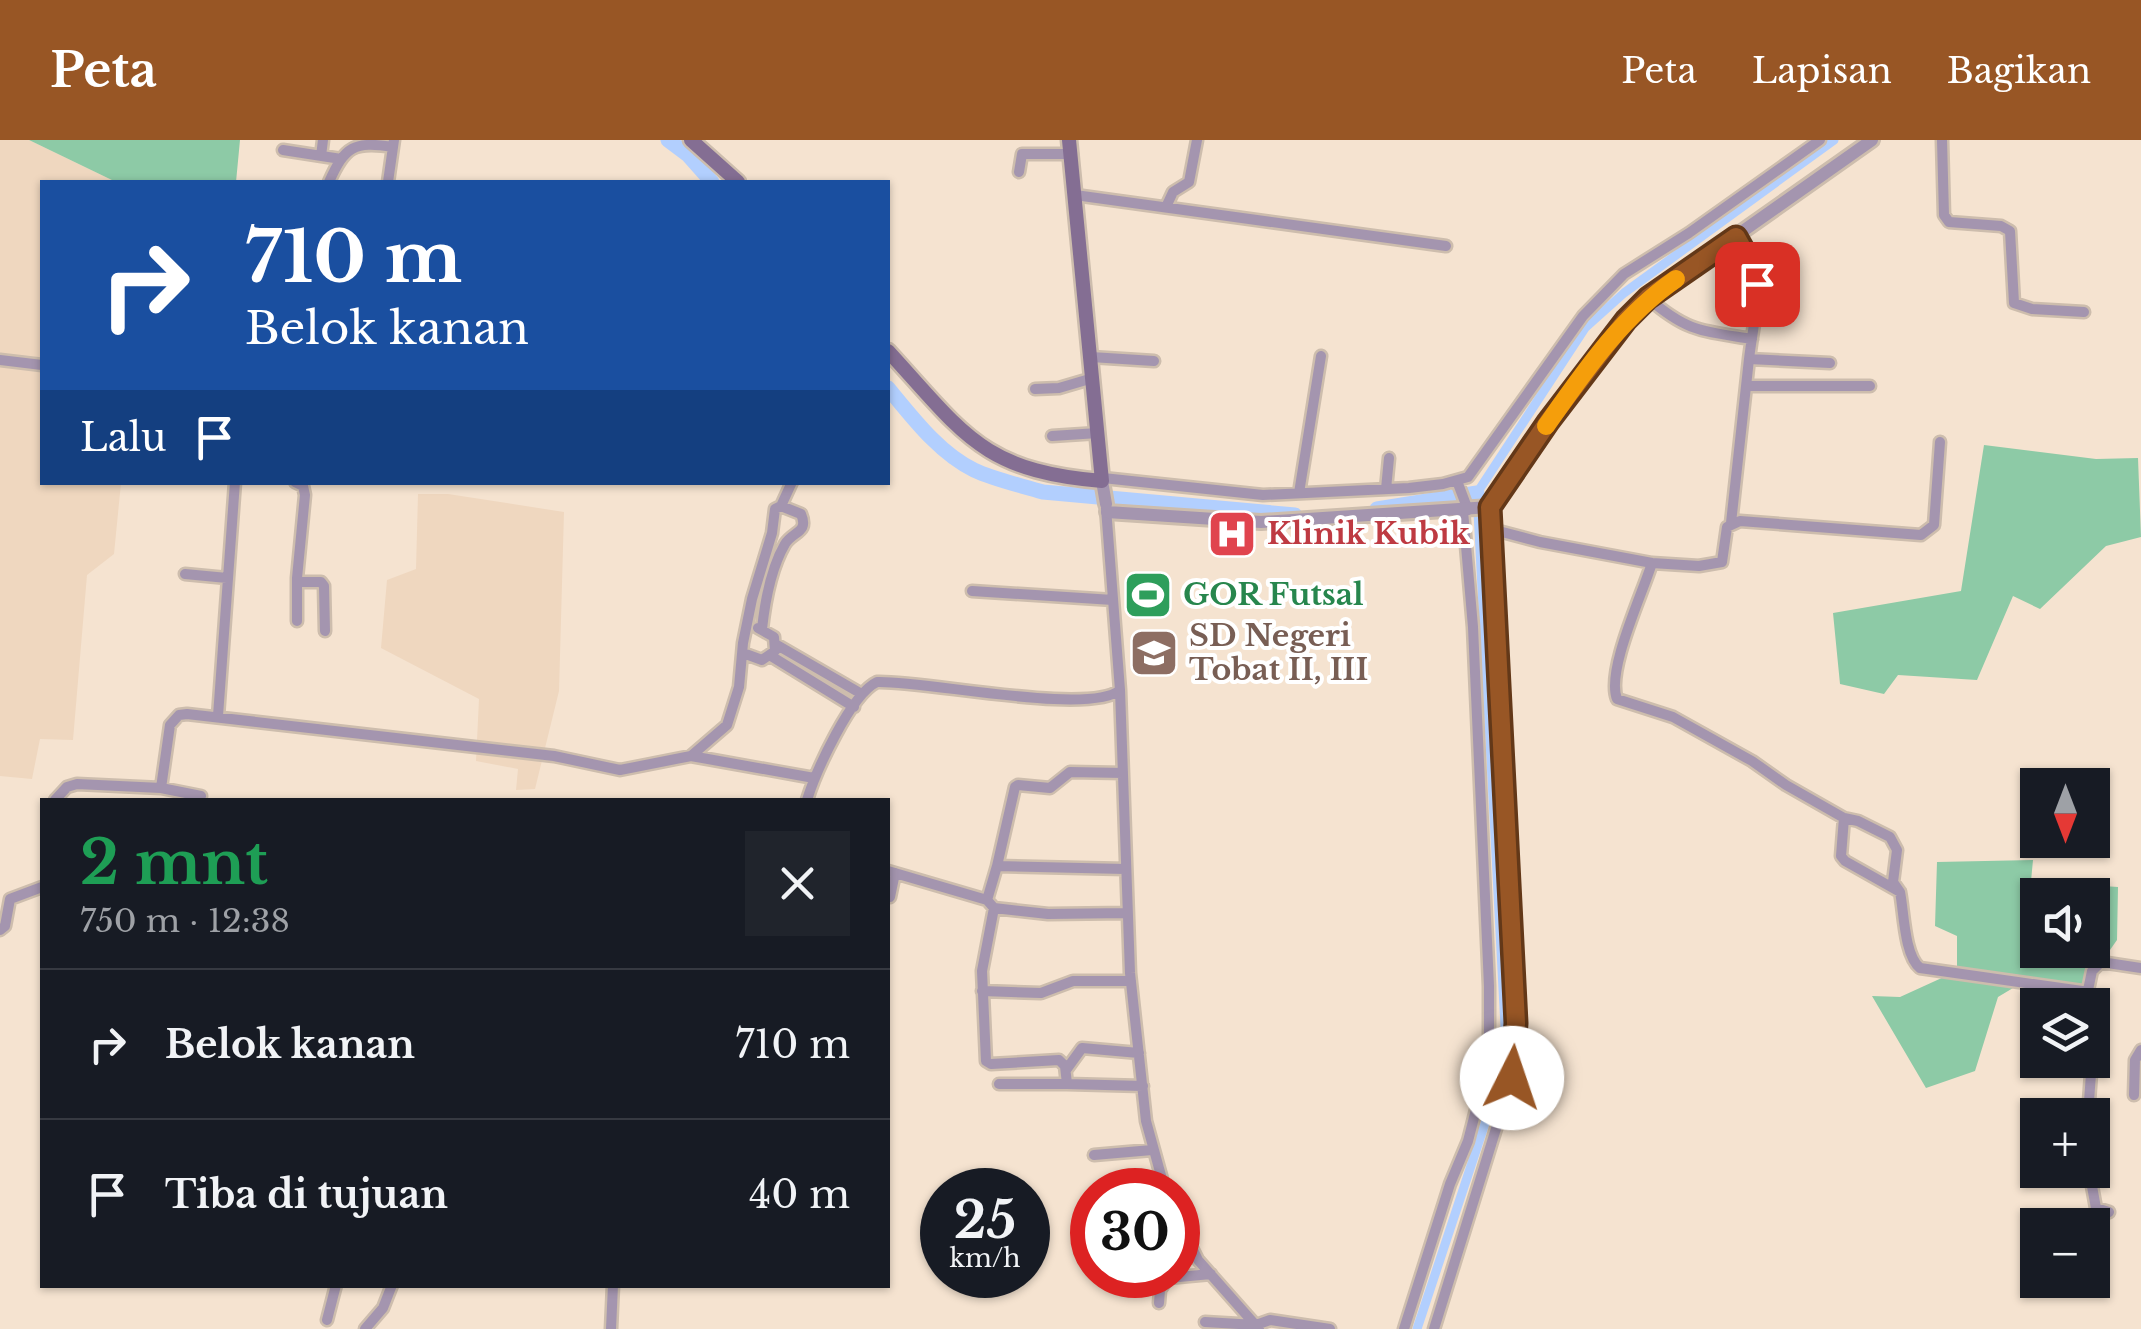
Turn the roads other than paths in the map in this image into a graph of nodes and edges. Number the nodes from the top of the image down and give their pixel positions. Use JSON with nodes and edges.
{"nodes":[{"id":1,"x":323,"y":140,"type":"edge"},
{"id":2,"x":691,"y":140,"type":"edge"},
{"id":3,"x":1197,"y":140,"type":"edge"},
{"id":4,"x":1820,"y":140,"type":"edge"},
{"id":5,"x":1872,"y":140,"type":"edge"},
{"id":6,"x":1942,"y":140,"type":"edge"},
{"id":7,"x":393,"y":144,"type":"edge"},
{"id":8,"x":1070,"y":147,"type":"edge"},
{"id":9,"x":283,"y":150,"type":"dead end"},
{"id":10,"x":322,"y":156,"type":"junction"},
{"id":11,"x":341,"y":159,"type":"junction"},
{"id":12,"x":1019,"y":172,"type":"dead end"},
{"id":13,"x":330,"y":180,"type":"edge"},
{"id":14,"x":388,"y":180,"type":"edge"},
{"id":15,"x":736,"y":180,"type":"edge"},
{"id":16,"x":1075,"y":196,"type":"junction"},
{"id":17,"x":1166,"y":208,"type":"junction"},
{"id":18,"x":1736,"y":237,"type":"junction"},
{"id":19,"x":1446,"y":246,"type":"dead end"},
{"id":20,"x":1648,"y":298,"type":"junction"},
{"id":21,"x":2084,"y":312,"type":"dead end"},
{"id":22,"x":1752,"y":339,"type":"junction"},
{"id":23,"x":890,"y":352,"type":"edge"},
{"id":24,"x":1321,"y":356,"type":"dead end"},
{"id":25,"x":1090,"y":357,"type":"junction"},
{"id":26,"x":0,"y":360,"type":"edge"},
{"id":27,"x":1749,"y":360,"type":"junction"},
{"id":28,"x":1154,"y":361,"type":"dead end"},
{"id":29,"x":1830,"y":363,"type":"dead end"},
{"id":30,"x":40,"y":365,"type":"edge"},
{"id":31,"x":1092,"y":378,"type":"junction"},
{"id":32,"x":1747,"y":386,"type":"junction"},
{"id":33,"x":1870,"y":386,"type":"dead end"},
{"id":34,"x":1035,"y":389,"type":"dead end"},
{"id":35,"x":1098,"y":433,"type":"junction"},
{"id":36,"x":1052,"y":436,"type":"dead end"},
{"id":37,"x":1940,"y":442,"type":"dead end"},
{"id":38,"x":1389,"y":458,"type":"dead end"},
{"id":39,"x":1102,"y":481,"type":"junction"},
{"id":40,"x":1458,"y":484,"type":"junction"},
{"id":41,"x":235,"y":485,"type":"edge"},
{"id":42,"x":301,"y":485,"type":"edge"},
{"id":43,"x":791,"y":485,"type":"edge"},
{"id":44,"x":1386,"y":489,"type":"junction"},
{"id":45,"x":1299,"y":493,"type":"junction"},
{"id":46,"x":782,"y":506,"type":"junction"},
{"id":47,"x":1106,"y":508,"type":"junction"},
{"id":48,"x":1474,"y":509,"type":"junction"},
{"id":49,"x":1730,"y":523,"type":"junction"},
{"id":50,"x":1490,"y":529,"type":"junction"},
{"id":51,"x":772,"y":533,"type":"junction"},
{"id":52,"x":788,"y":538,"type":"junction"},
{"id":53,"x":1652,"y":563,"type":"junction"},
{"id":54,"x":186,"y":574,"type":"dead end"},
{"id":55,"x":228,"y":578,"type":"junction"},
{"id":56,"x":297,"y":582,"type":"junction"},
{"id":57,"x":972,"y":591,"type":"dead end"},
{"id":58,"x":1113,"y":600,"type":"junction"},
{"id":59,"x":297,"y":621,"type":"dead end"},
{"id":60,"x":762,"y":629,"type":"junction"},
{"id":61,"x":748,"y":630,"type":"junction"},
{"id":62,"x":325,"y":631,"type":"dead end"},
{"id":63,"x":777,"y":645,"type":"junction"},
{"id":64,"x":744,"y":653,"type":"junction"},
{"id":65,"x":771,"y":656,"type":"junction"},
{"id":66,"x":1120,"y":690,"type":"junction"},
{"id":67,"x":860,"y":693,"type":"junction"},
{"id":68,"x":854,"y":708,"type":"junction"},
{"id":69,"x":218,"y":716,"type":"junction"},
{"id":70,"x":692,"y":756,"type":"junction"},
{"id":71,"x":1123,"y":772,"type":"junction"},
{"id":72,"x":814,"y":778,"type":"junction"},
{"id":73,"x":161,"y":788,"type":"junction"},
{"id":74,"x":201,"y":796,"type":"dead end"},
{"id":75,"x":57,"y":798,"type":"edge"},
{"id":76,"x":808,"y":798,"type":"edge"},
{"id":77,"x":1844,"y":818,"type":"junction"},
{"id":78,"x":997,"y":866,"type":"junction"},
{"id":79,"x":1125,"y":870,"type":"junction"},
{"id":80,"x":891,"y":872,"type":"edge"},
{"id":81,"x":40,"y":888,"type":"edge"},
{"id":82,"x":1900,"y":892,"type":"junction"},
{"id":83,"x":890,"y":897,"type":"edge"},
{"id":84,"x":991,"y":904,"type":"junction"},
{"id":85,"x":1128,"y":913,"type":"junction"},
{"id":86,"x":0,"y":930,"type":"edge"},
{"id":87,"x":2141,"y":968,"type":"edge"},
{"id":88,"x":1131,"y":980,"type":"junction"},
{"id":89,"x":2050,"y":988,"type":"edge"},
{"id":90,"x":2088,"y":988,"type":"edge"},
{"id":91,"x":982,"y":990,"type":"junction"},
{"id":92,"x":2141,"y":1050,"type":"edge"},
{"id":93,"x":1140,"y":1053,"type":"junction"},
{"id":94,"x":1066,"y":1070,"type":"junction"},
{"id":95,"x":999,"y":1084,"type":"dead end"},
{"id":96,"x":1067,"y":1084,"type":"junction"},
{"id":97,"x":1143,"y":1086,"type":"junction"},
{"id":98,"x":2134,"y":1095,"type":"dead end"},
{"id":99,"x":1152,"y":1150,"type":"junction"},
{"id":100,"x":1094,"y":1155,"type":"dead end"},
{"id":101,"x":1158,"y":1168,"type":"edge"},
{"id":102,"x":1200,"y":1262,"type":"edge"},
{"id":103,"x":1211,"y":1274,"type":"junction"},
{"id":104,"x":335,"y":1288,"type":"edge"},
{"id":105,"x":391,"y":1288,"type":"edge"},
{"id":106,"x":613,"y":1288,"type":"edge"},
{"id":107,"x":1158,"y":1303,"type":"dead end"},
{"id":108,"x":327,"y":1320,"type":"dead end"},
{"id":109,"x":1204,"y":1322,"type":"dead end"},
{"id":110,"x":1258,"y":1327,"type":"edge"},
{"id":111,"x":368,"y":1328,"type":"edge"},
{"id":112,"x":611,"y":1329,"type":"edge"},
{"id":113,"x":1330,"y":1329,"type":"edge"},
{"id":114,"x":1404,"y":1329,"type":"edge"},
{"id":115,"x":1434,"y":1329,"type":"edge"}],
"edges":[{"from":1,"to":10,"type":"street"},
{"from":2,"to":15,"type":"main road"},
{"from":3,"to":17,"type":"street"},
{"from":4,"to":40,"type":"street"},
{"from":5,"to":18,"type":"street"},
{"from":6,"to":21,"type":"street"},
{"from":7,"to":11,"type":"street"},
{"from":7,"to":14,"type":"street"},
{"from":8,"to":12,"type":"street"},
{"from":8,"to":16,"type":"main road"},
{"from":9,"to":10,"type":"street"},
{"from":10,"to":11,"type":"street"},
{"from":11,"to":13,"type":"street"},
{"from":16,"to":17,"type":"street"},
{"from":16,"to":25,"type":"main road"},
{"from":17,"to":19,"type":"street"},
{"from":18,"to":20,"type":"street"},
{"from":18,"to":22,"type":"street"},
{"from":20,"to":22,"type":"street"},
{"from":20,"to":48,"type":"street"},
{"from":22,"to":27,"type":"street"},
{"from":23,"to":39,"type":"main road"},
{"from":24,"to":45,"type":"street"},
{"from":25,"to":28,"type":"street"},
{"from":25,"to":31,"type":"main road"},
{"from":26,"to":30,"type":"street"},
{"from":27,"to":29,"type":"street"},
{"from":27,"to":32,"type":"street"},
{"from":31,"to":34,"type":"street"},
{"from":31,"to":35,"type":"main road"},
{"from":32,"to":33,"type":"street"},
{"from":32,"to":49,"type":"street"},
{"from":35,"to":36,"type":"street"},
{"from":35,"to":39,"type":"main road"},
{"from":37,"to":49,"type":"street"},
{"from":38,"to":44,"type":"street"},
{"from":39,"to":45,"type":"street"},
{"from":39,"to":47,"type":"street"},
{"from":40,"to":44,"type":"street"},
{"from":40,"to":48,"type":"street"},
{"from":41,"to":55,"type":"street"},
{"from":42,"to":56,"type":"street"},
{"from":43,"to":46,"type":"street"},
{"from":44,"to":45,"type":"street"},
{"from":46,"to":51,"type":"street"},
{"from":46,"to":52,"type":"street"},
{"from":47,"to":48,"type":"street"},
{"from":47,"to":58,"type":"street"},
{"from":48,"to":50,"type":"street"},
{"from":48,"to":114,"type":"street"},
{"from":49,"to":53,"type":"street"},
{"from":50,"to":53,"type":"street"},
{"from":50,"to":115,"type":"street"},
{"from":51,"to":52,"type":"street"},
{"from":51,"to":61,"type":"street"},
{"from":52,"to":60,"type":"street"},
{"from":53,"to":77,"type":"street"},
{"from":54,"to":55,"type":"street"},
{"from":55,"to":69,"type":"street"},
{"from":56,"to":59,"type":"street"},
{"from":56,"to":62,"type":"street"},
{"from":57,"to":58,"type":"street"},
{"from":58,"to":66,"type":"street"},
{"from":60,"to":61,"type":"street"},
{"from":60,"to":63,"type":"street"},
{"from":61,"to":64,"type":"street"},
{"from":63,"to":65,"type":"street"},
{"from":63,"to":67,"type":"street"},
{"from":64,"to":65,"type":"street"},
{"from":64,"to":70,"type":"street"},
{"from":65,"to":68,"type":"street"},
{"from":66,"to":67,"type":"street"},
{"from":66,"to":71,"type":"street"},
{"from":67,"to":68,"type":"street"},
{"from":68,"to":72,"type":"street"},
{"from":69,"to":70,"type":"street"},
{"from":69,"to":73,"type":"street"},
{"from":70,"to":72,"type":"street"},
{"from":71,"to":78,"type":"street"},
{"from":71,"to":79,"type":"street"},
{"from":72,"to":76,"type":"street"},
{"from":73,"to":74,"type":"street"},
{"from":73,"to":75,"type":"street"},
{"from":77,"to":82,"type":"street"},
{"from":77,"to":82,"type":"street"},
{"from":78,"to":79,"type":"street"},
{"from":78,"to":84,"type":"street"},
{"from":79,"to":85,"type":"street"},
{"from":80,"to":83,"type":"street"},
{"from":80,"to":84,"type":"street"},
{"from":81,"to":86,"type":"street"},
{"from":82,"to":89,"type":"street"},
{"from":84,"to":85,"type":"street"},
{"from":84,"to":91,"type":"street"},
{"from":85,"to":88,"type":"street"},
{"from":87,"to":90,"type":"street"},
{"from":88,"to":91,"type":"street"},
{"from":88,"to":93,"type":"street"},
{"from":91,"to":94,"type":"street"},
{"from":92,"to":98,"type":"street"},
{"from":93,"to":94,"type":"street"},
{"from":93,"to":97,"type":"street"},
{"from":94,"to":96,"type":"street"},
{"from":95,"to":96,"type":"street"},
{"from":96,"to":97,"type":"street"},
{"from":97,"to":99,"type":"street"},
{"from":99,"to":100,"type":"street"},
{"from":99,"to":101,"type":"street"},
{"from":102,"to":103,"type":"street"},
{"from":103,"to":107,"type":"street"},
{"from":103,"to":110,"type":"street"},
{"from":104,"to":108,"type":"street"},
{"from":105,"to":111,"type":"street"},
{"from":106,"to":112,"type":"street"},
{"from":109,"to":110,"type":"street"},
{"from":110,"to":113,"type":"street"}]}
